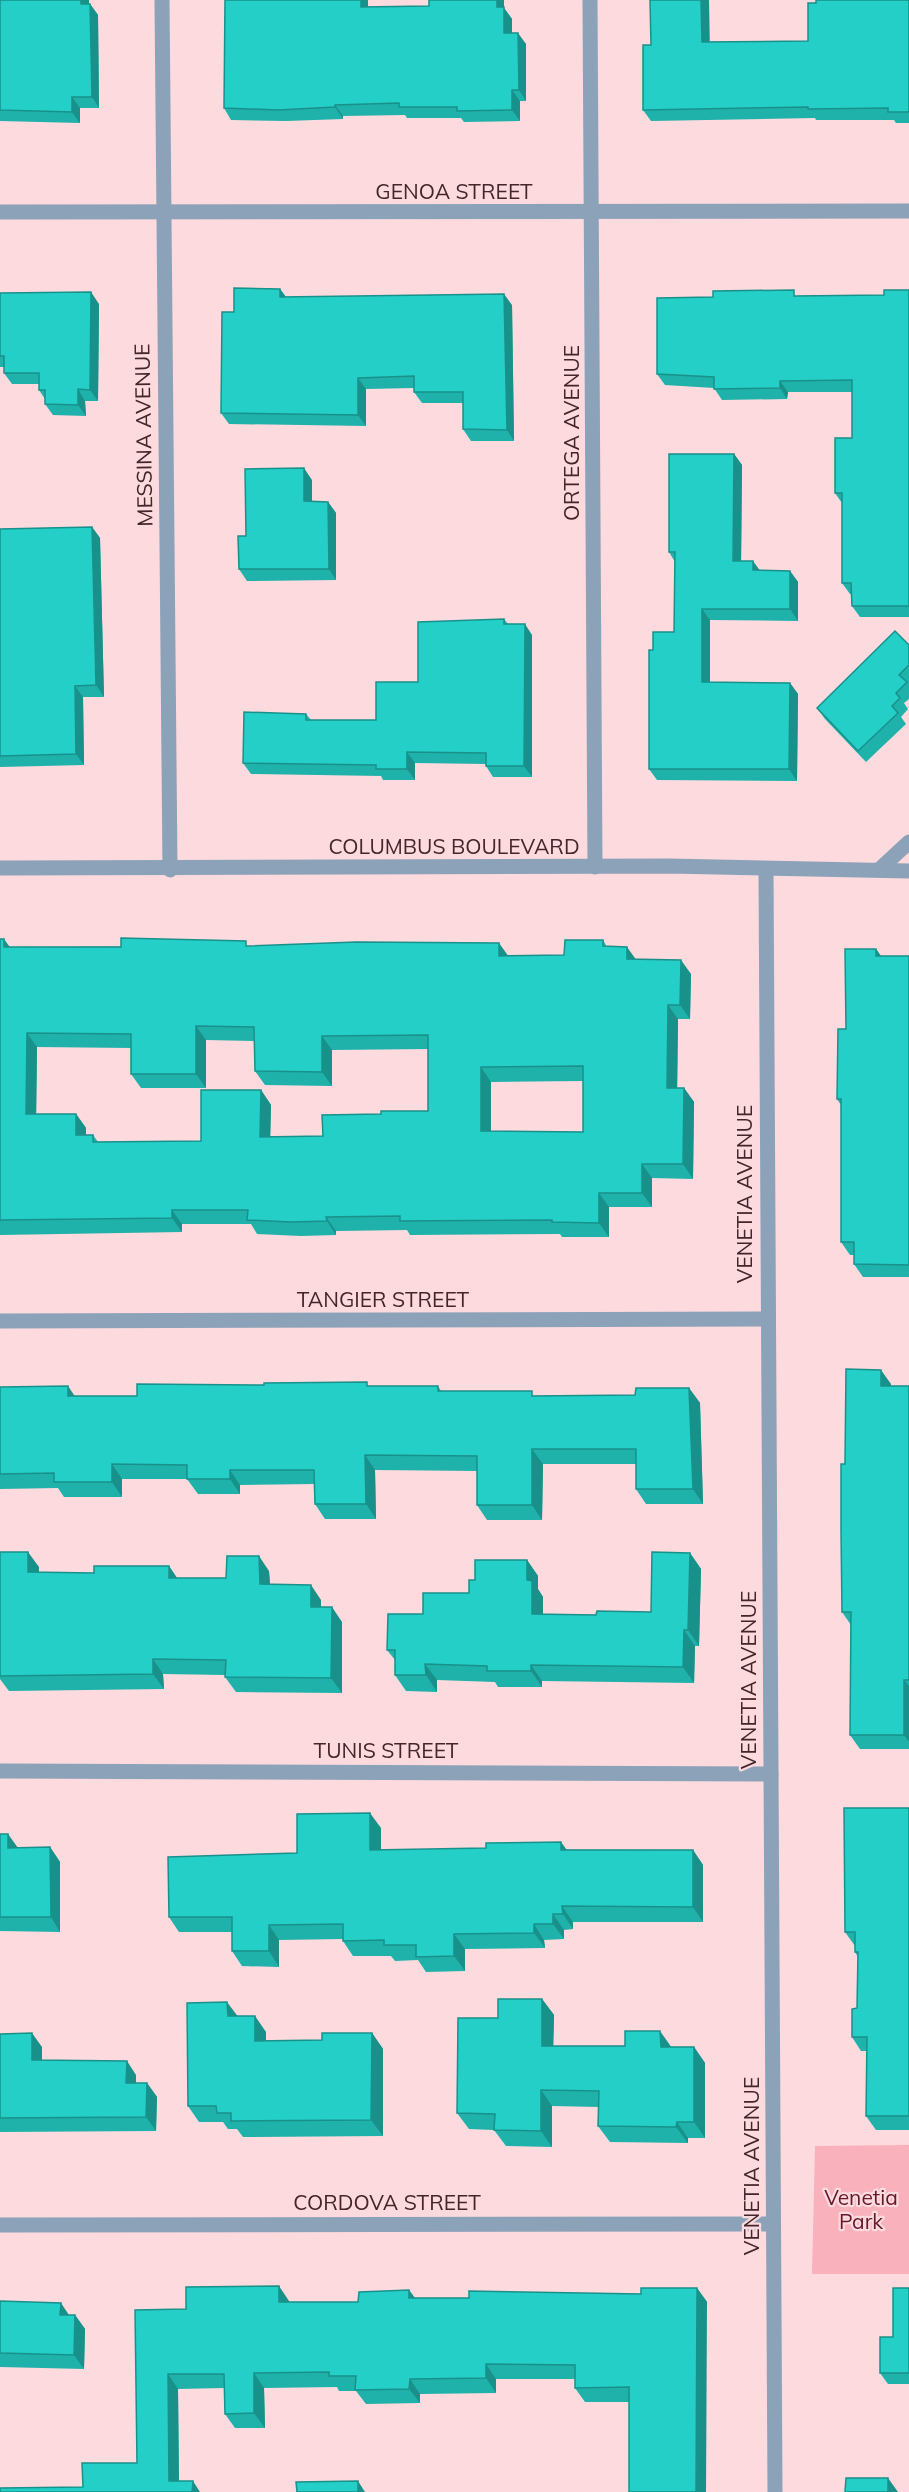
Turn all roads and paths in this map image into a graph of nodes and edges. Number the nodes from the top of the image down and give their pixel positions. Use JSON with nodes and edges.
{"nodes":[{"id":1,"x":162,"y":0,"type":"edge"},
{"id":2,"x":590,"y":0,"type":"edge"},
{"id":3,"x":909,"y":211,"type":"edge"},
{"id":4,"x":0,"y":212,"type":"edge"},
{"id":5,"x":592,"y":213,"type":"junction"},
{"id":6,"x":163,"y":214,"type":"junction"},
{"id":7,"x":909,"y":842,"type":"edge"},
{"id":8,"x":596,"y":867,"type":"junction"},
{"id":9,"x":0,"y":868,"type":"edge"},
{"id":10,"x":880,"y":868,"type":"junction"},
{"id":11,"x":766,"y":869,"type":"junction"},
{"id":12,"x":170,"y":870,"type":"junction"},
{"id":13,"x":909,"y":871,"type":"edge"},
{"id":14,"x":766,"y":1319,"type":"junction"},
{"id":15,"x":0,"y":1321,"type":"edge"},
{"id":16,"x":0,"y":1771,"type":"edge"},
{"id":17,"x":771,"y":1774,"type":"junction"},
{"id":18,"x":773,"y":2224,"type":"junction"},
{"id":19,"x":0,"y":2225,"type":"edge"},
{"id":20,"x":775,"y":2492,"type":"edge"}],
"edges":[{"from":1,"to":6,"type":"street","name":"MESSINA AVENUE"},
{"from":2,"to":5,"type":"street","name":"ORTEGA AVENUE"},
{"from":3,"to":5,"type":"street","name":"GENOA STREET"},
{"from":4,"to":6,"type":"street","name":"GENOA STREET"},
{"from":5,"to":6,"type":"street","name":"GENOA STREET"},
{"from":5,"to":8,"type":"street","name":"ORTEGA AVENUE"},
{"from":6,"to":12,"type":"street","name":"MESSINA AVENUE"},
{"from":7,"to":10,"type":"street"},
{"from":8,"to":11,"type":"street","name":"COLUMBUS BOULEVARD"},
{"from":8,"to":12,"type":"street","name":"COLUMBUS BOULEVARD"},
{"from":9,"to":12,"type":"street","name":"COLUMBUS BOULEVARD"},
{"from":10,"to":11,"type":"street","name":"COLUMBUS BOULEVARD"},
{"from":10,"to":13,"type":"street","name":"COLUMBUS BOULEVARD"},
{"from":11,"to":14,"type":"street","name":"VENETIA AVENUE"},
{"from":14,"to":15,"type":"street","name":"TANGIER STREET"},
{"from":14,"to":17,"type":"street","name":"VENETIA AVENUE"},
{"from":16,"to":17,"type":"street","name":"TUNIS STREET"},
{"from":17,"to":18,"type":"street","name":"VENETIA AVENUE"},
{"from":18,"to":19,"type":"street","name":"CORDOVA STREET"},
{"from":18,"to":20,"type":"street","name":"VENETIA AVENUE"}]}
